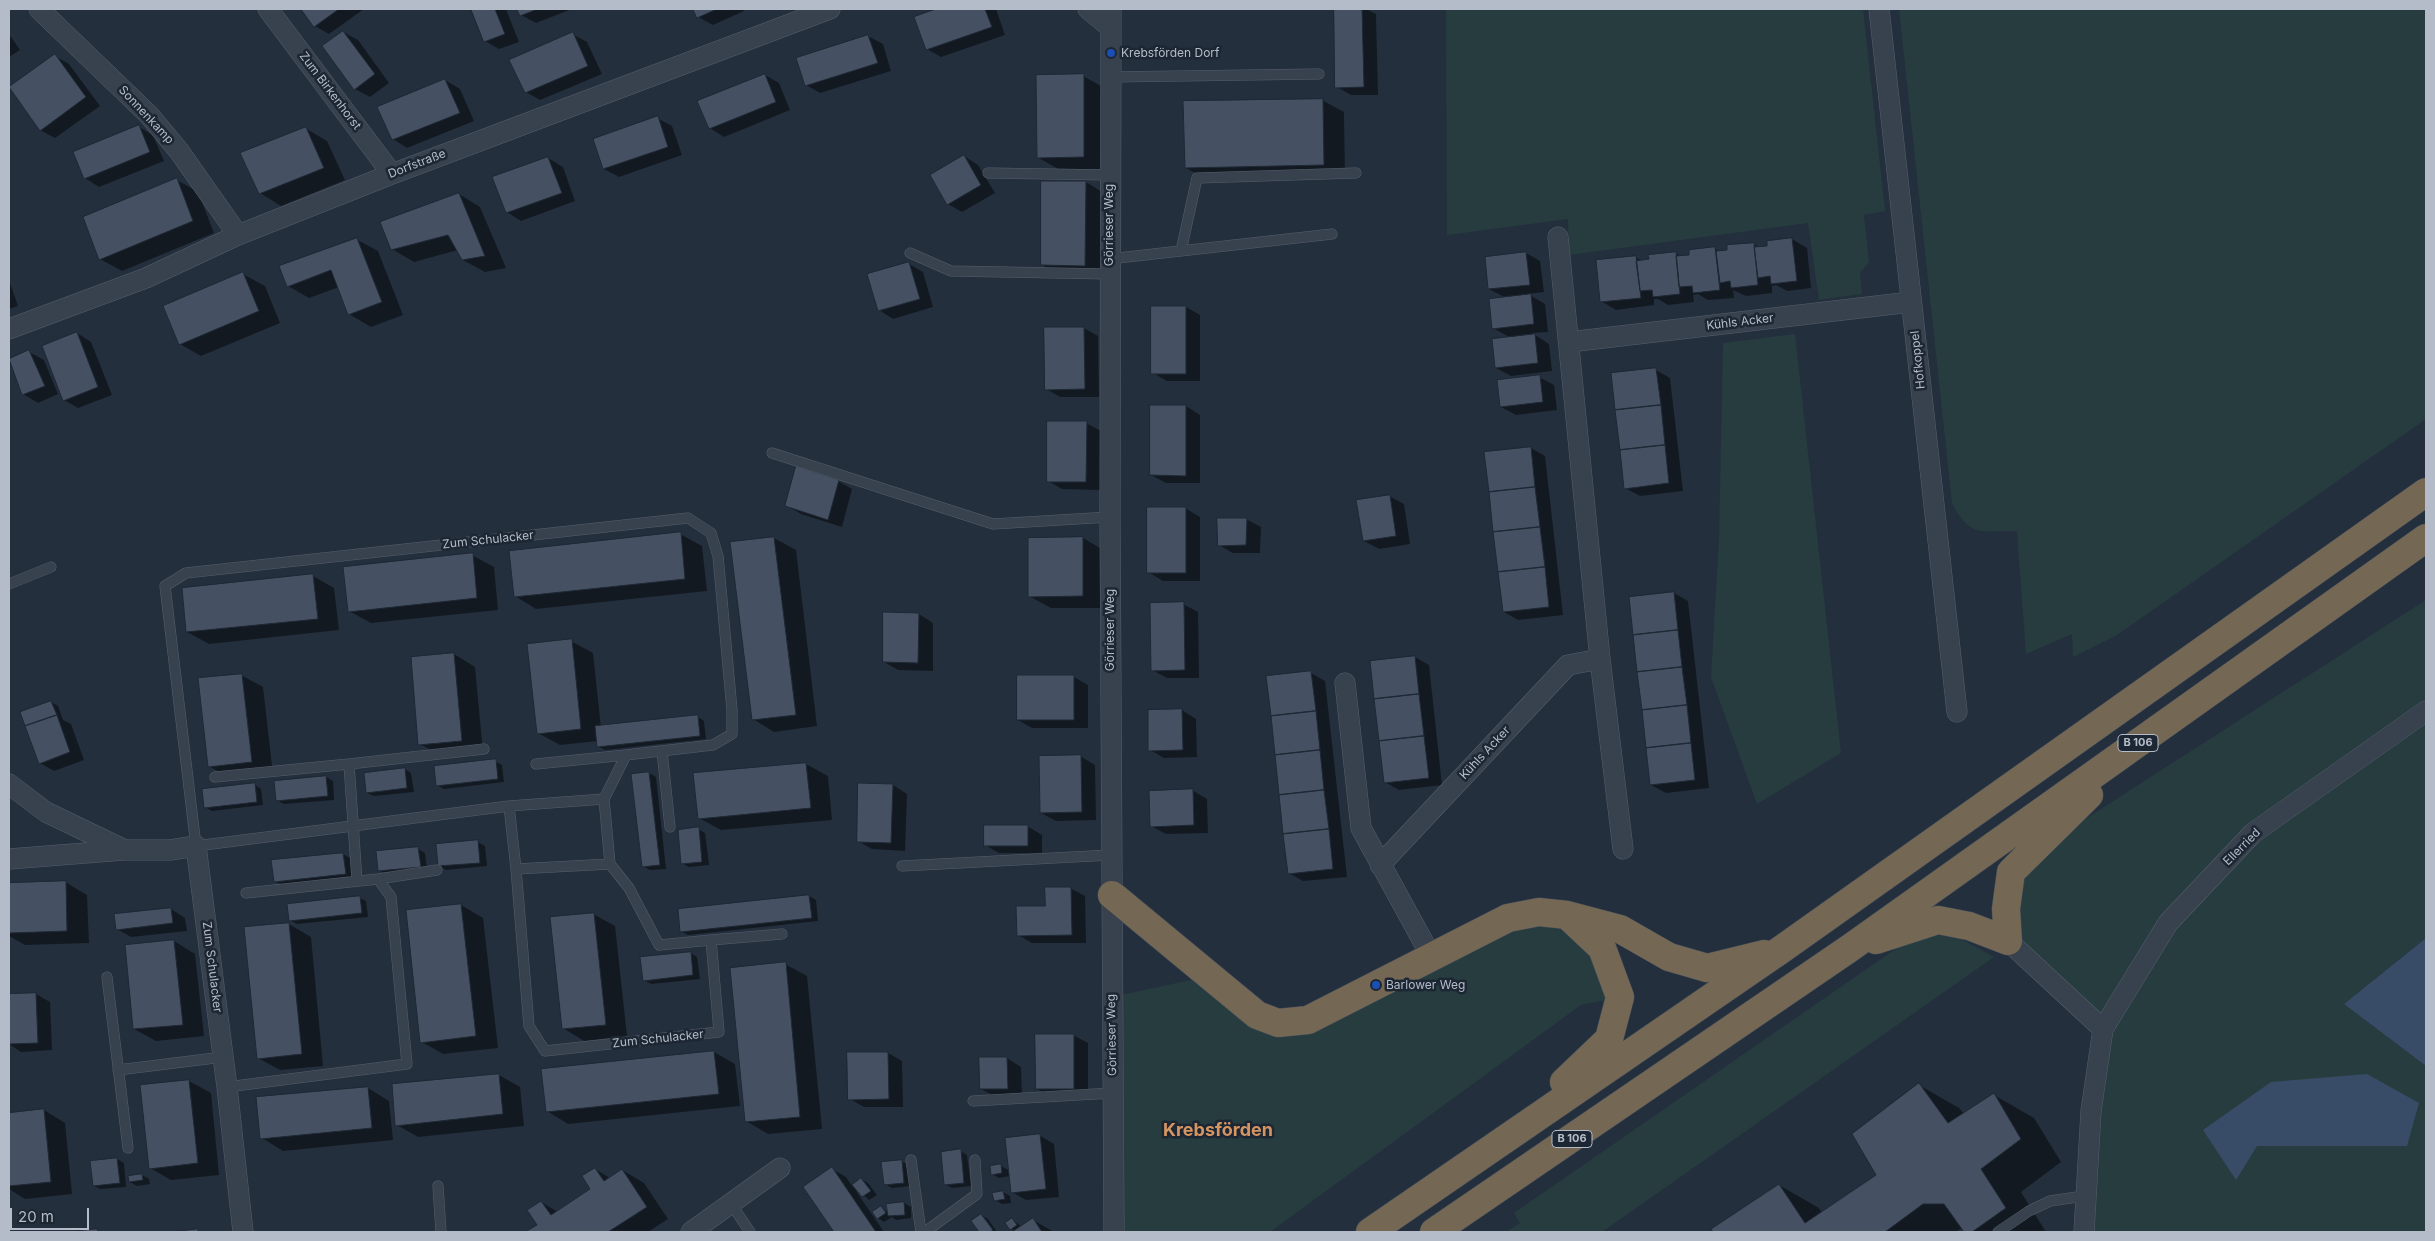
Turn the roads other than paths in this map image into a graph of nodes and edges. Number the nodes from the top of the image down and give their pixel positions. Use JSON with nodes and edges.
{"nodes":[{"id":1,"x":40,"y":9,"type":"edge"},
{"id":2,"x":268,"y":9,"type":"edge"},
{"id":3,"x":830,"y":9,"type":"edge"},
{"id":4,"x":1088,"y":9,"type":"edge"},
{"id":5,"x":1878,"y":9,"type":"edge"},
{"id":6,"x":1111,"y":18,"type":"edge"},
{"id":7,"x":1319,"y":74,"type":"dead end"},
{"id":8,"x":1110,"y":77,"type":"junction"},
{"id":9,"x":988,"y":173,"type":"dead end"},
{"id":10,"x":1356,"y":173,"type":"dead end"},
{"id":11,"x":392,"y":174,"type":"junction"},
{"id":12,"x":1110,"y":175,"type":"junction"},
{"id":13,"x":238,"y":234,"type":"junction"},
{"id":14,"x":1332,"y":234,"type":"dead end"},
{"id":15,"x":1558,"y":237,"type":"dead end"},
{"id":16,"x":1181,"y":251,"type":"junction"},
{"id":17,"x":910,"y":253,"type":"dead end"},
{"id":18,"x":1109,"y":267,"type":"junction"},
{"id":19,"x":1911,"y":302,"type":"junction"},
{"id":20,"x":9,"y":329,"type":"edge"},
{"id":21,"x":1569,"y":342,"type":"junction"},
{"id":22,"x":772,"y":453,"type":"dead end"},
{"id":23,"x":2426,"y":492,"type":"edge"},
{"id":24,"x":1110,"y":517,"type":"junction"},
{"id":25,"x":2426,"y":538,"type":"edge"},
{"id":26,"x":51,"y":567,"type":"dead end"},
{"id":27,"x":9,"y":584,"type":"edge"},
{"id":28,"x":1600,"y":659,"type":"junction"},
{"id":29,"x":1345,"y":683,"type":"dead end"},
{"id":30,"x":2426,"y":711,"type":"edge"},
{"id":31,"x":1958,"y":712,"type":"dead end"},
{"id":32,"x":2155,"y":731,"type":"junction"},
{"id":33,"x":484,"y":749,"type":"dead end"},
{"id":34,"x":662,"y":751,"type":"junction"},
{"id":35,"x":626,"y":755,"type":"junction"},
{"id":36,"x":349,"y":764,"type":"junction"},
{"id":37,"x":536,"y":764,"type":"dead end"},
{"id":38,"x":215,"y":777,"type":"dead end"},
{"id":39,"x":9,"y":784,"type":"edge"},
{"id":40,"x":604,"y":799,"type":"junction"},
{"id":41,"x":508,"y":806,"type":"junction"},
{"id":42,"x":354,"y":826,"type":"junction"},
{"id":43,"x":670,"y":827,"type":"dead end"},
{"id":44,"x":196,"y":846,"type":"junction"},
{"id":45,"x":1623,"y":849,"type":"dead end"},
{"id":46,"x":125,"y":850,"type":"junction"},
{"id":47,"x":1111,"y":855,"type":"junction"},
{"id":48,"x":9,"y":859,"type":"edge"},
{"id":49,"x":610,"y":864,"type":"junction"},
{"id":50,"x":1380,"y":865,"type":"junction"},
{"id":51,"x":902,"y":866,"type":"dead end"},
{"id":52,"x":516,"y":869,"type":"junction"},
{"id":53,"x":437,"y":870,"type":"dead end"},
{"id":54,"x":378,"y":879,"type":"junction"},
{"id":55,"x":357,"y":881,"type":"junction"},
{"id":56,"x":246,"y":893,"type":"dead end"},
{"id":57,"x":1112,"y":895,"type":"junction"},
{"id":58,"x":1567,"y":915,"type":"junction"},
{"id":59,"x":782,"y":934,"type":"dead end"},
{"id":60,"x":710,"y":940,"type":"junction"},
{"id":61,"x":2008,"y":941,"type":"junction"},
{"id":62,"x":1850,"y":948,"type":"junction"},
{"id":63,"x":1782,"y":950,"type":"junction"},
{"id":64,"x":1430,"y":956,"type":"junction"},
{"id":65,"x":107,"y":977,"type":"dead end"},
{"id":66,"x":2103,"y":1029,"type":"junction"},
{"id":67,"x":223,"y":1057,"type":"junction"},
{"id":68,"x":118,"y":1070,"type":"junction"},
{"id":69,"x":227,"y":1086,"type":"junction"},
{"id":70,"x":1113,"y":1093,"type":"junction"},
{"id":71,"x":973,"y":1101,"type":"dead end"},
{"id":72,"x":1509,"y":1135,"type":"junction"},
{"id":73,"x":128,"y":1148,"type":"dead end"},
{"id":74,"x":911,"y":1160,"type":"dead end"},
{"id":75,"x":975,"y":1160,"type":"dead end"},
{"id":76,"x":780,"y":1168,"type":"dead end"},
{"id":77,"x":438,"y":1186,"type":"dead end"},
{"id":78,"x":2084,"y":1196,"type":"junction"},
{"id":79,"x":732,"y":1205,"type":"junction"},
{"id":80,"x":243,"y":1232,"type":"edge"},
{"id":81,"x":442,"y":1232,"type":"edge"},
{"id":82,"x":691,"y":1232,"type":"edge"},
{"id":83,"x":750,"y":1232,"type":"edge"},
{"id":84,"x":921,"y":1232,"type":"edge"},
{"id":85,"x":925,"y":1232,"type":"edge"},
{"id":86,"x":1114,"y":1232,"type":"edge"},
{"id":87,"x":1370,"y":1232,"type":"edge"},
{"id":88,"x":1434,"y":1232,"type":"edge"},
{"id":89,"x":1998,"y":1232,"type":"edge"},
{"id":90,"x":2084,"y":1232,"type":"edge"}],
"edges":[{"from":1,"to":13,"type":"street","name":"Sonnenkamp"},
{"from":2,"to":11,"type":"street","name":"Zum Birkenhorst"},
{"from":3,"to":11,"type":"street","name":"Dorfstraße"},
{"from":4,"to":6,"type":"street","name":"Görrieser Weg"},
{"from":5,"to":19,"type":"street","name":"Hofkoppel"},
{"from":6,"to":8,"type":"street","name":"Görrieser Weg"},
{"from":7,"to":8,"type":"lane"},
{"from":8,"to":12,"type":"street","name":"Görrieser Weg"},
{"from":9,"to":12,"type":"lane"},
{"from":10,"to":16,"type":"lane"},
{"from":11,"to":13,"type":"street","name":"Dorfstraße"},
{"from":12,"to":18,"type":"street","name":"Görrieser Weg"},
{"from":13,"to":20,"type":"street","name":"Dorfstraße"},
{"from":14,"to":16,"type":"lane"},
{"from":15,"to":21,"type":"street"},
{"from":16,"to":18,"type":"lane"},
{"from":17,"to":18,"type":"lane"},
{"from":18,"to":24,"type":"street","name":"Görrieser Weg"},
{"from":19,"to":21,"type":"street","name":"Kühls Acker"},
{"from":19,"to":31,"type":"street","name":"Hofkoppel"},
{"from":21,"to":28,"type":"street"},
{"from":22,"to":24,"type":"lane"},
{"from":23,"to":63,"type":"highway"},
{"from":24,"to":47,"type":"street","name":"Görrieser Weg"},
{"from":25,"to":32,"type":"highway","number":"B 106"},
{"from":26,"to":27,"type":"lane"},
{"from":28,"to":45,"type":"street"},
{"from":28,"to":50,"type":"street","name":"Kühls Acker"},
{"from":29,"to":50,"type":"street"},
{"from":30,"to":66,"type":"street","name":"Ellerried"},
{"from":32,"to":61,"type":"highway"},
{"from":32,"to":62,"type":"highway","number":"B 106"},
{"from":33,"to":36,"type":"lane"},
{"from":34,"to":35,"type":"lane","name":"Zum Schulacker"},
{"from":34,"to":43,"type":"lane"},
{"from":34,"to":44,"type":"lane","name":"Zum Schulacker"},
{"from":35,"to":37,"type":"lane","name":"Zum Schulacker"},
{"from":35,"to":40,"type":"lane"},
{"from":36,"to":38,"type":"lane"},
{"from":36,"to":42,"type":"lane"},
{"from":39,"to":46,"type":"street"},
{"from":40,"to":41,"type":"lane"},
{"from":40,"to":49,"type":"lane"},
{"from":41,"to":42,"type":"lane"},
{"from":41,"to":52,"type":"lane","name":"Zum Schulacker"},
{"from":42,"to":44,"type":"lane"},
{"from":42,"to":55,"type":"lane"},
{"from":44,"to":46,"type":"street"},
{"from":44,"to":67,"type":"street","name":"Zum Schulacker"},
{"from":46,"to":48,"type":"street"},
{"from":47,"to":51,"type":"lane"},
{"from":47,"to":57,"type":"street","name":"Görrieser Weg"},
{"from":49,"to":52,"type":"lane"},
{"from":49,"to":60,"type":"lane"},
{"from":50,"to":64,"type":"street"},
{"from":52,"to":60,"type":"lane","name":"Zum Schulacker"},
{"from":53,"to":54,"type":"lane"},
{"from":54,"to":55,"type":"lane"},
{"from":54,"to":69,"type":"lane"},
{"from":55,"to":56,"type":"lane"},
{"from":57,"to":64,"type":"highway"},
{"from":57,"to":70,"type":"street","name":"Görrieser Weg"},
{"from":58,"to":63,"type":"highway"},
{"from":58,"to":64,"type":"highway"},
{"from":58,"to":72,"type":"highway"},
{"from":59,"to":60,"type":"lane"},
{"from":61,"to":62,"type":"highway"},
{"from":61,"to":66,"type":"street"},
{"from":62,"to":88,"type":"highway","number":"B 106"},
{"from":63,"to":72,"type":"highway"},
{"from":65,"to":68,"type":"lane"},
{"from":66,"to":78,"type":"street","name":"Ellerried"},
{"from":67,"to":68,"type":"lane"},
{"from":67,"to":69,"type":"street","name":"Zum Schulacker"},
{"from":68,"to":73,"type":"lane"},
{"from":69,"to":80,"type":"street","name":"Zum Schulacker"},
{"from":70,"to":71,"type":"lane"},
{"from":70,"to":86,"type":"street","name":"Görrieser Weg"},
{"from":72,"to":87,"type":"highway"},
{"from":74,"to":84,"type":"lane"},
{"from":75,"to":85,"type":"lane"},
{"from":76,"to":79,"type":"street"},
{"from":77,"to":81,"type":"lane"},
{"from":78,"to":89,"type":"lane"},
{"from":78,"to":90,"type":"street","name":"Ellerried"},
{"from":79,"to":82,"type":"street"},
{"from":79,"to":83,"type":"lane"}]}
